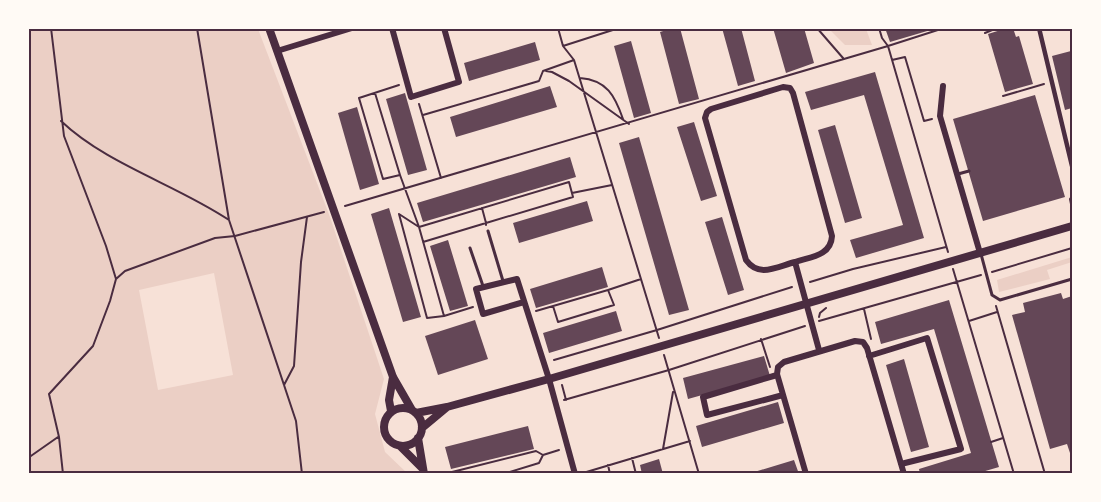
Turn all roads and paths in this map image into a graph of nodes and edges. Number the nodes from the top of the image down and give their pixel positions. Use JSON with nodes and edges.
{"nodes":[{"id":1,"x":51,"y":28,"type":"edge"},
{"id":2,"x":198,"y":28,"type":"edge"},
{"id":3,"x":269,"y":28,"type":"edge"},
{"id":4,"x":352,"y":28,"type":"edge"},
{"id":5,"x":392,"y":28,"type":"edge"},
{"id":6,"x":444,"y":28,"type":"edge"},
{"id":7,"x":558,"y":28,"type":"edge"},
{"id":8,"x":619,"y":28,"type":"edge"},
{"id":9,"x":817,"y":28,"type":"edge"},
{"id":10,"x":879,"y":28,"type":"edge"},
{"id":11,"x":944,"y":28,"type":"edge"},
{"id":12,"x":997,"y":28,"type":"edge"},
{"id":13,"x":1039,"y":28,"type":"edge"},
{"id":14,"x":985,"y":33,"type":"dead end"},
{"id":15,"x":888,"y":45,"type":"junction"},
{"id":16,"x":563,"y":46,"type":"junction"},
{"id":17,"x":277,"y":51,"type":"junction"},
{"id":18,"x":843,"y":58,"type":"junction"},
{"id":19,"x":574,"y":60,"type":"junction"},
{"id":20,"x":892,"y":60,"type":"junction"},
{"id":21,"x":543,"y":71,"type":"junction"},
{"id":22,"x":580,"y":78,"type":"junction"},
{"id":23,"x":1052,"y":81,"type":"junction"},
{"id":24,"x":407,"y":83,"type":"junction"},
{"id":25,"x":944,"y":86,"type":"dead end"},
{"id":26,"x":583,"y":90,"type":"junction"},
{"id":27,"x":375,"y":93,"type":"junction"},
{"id":28,"x":417,"y":95,"type":"junction"},
{"id":29,"x":1003,"y":96,"type":"dead end"},
{"id":30,"x":423,"y":115,"type":"junction"},
{"id":31,"x":940,"y":116,"type":"junction"},
{"id":32,"x":623,"y":119,"type":"junction"},
{"id":33,"x":61,"y":121,"type":"junction"},
{"id":34,"x":629,"y":124,"type":"junction"},
{"id":35,"x":596,"y":133,"type":"junction"},
{"id":36,"x":1072,"y":166,"type":"edge"},
{"id":37,"x":969,"y":171,"type":"dead end"},
{"id":38,"x":958,"y":174,"type":"junction"},
{"id":39,"x":400,"y":175,"type":"junction"},
{"id":40,"x":441,"y":178,"type":"junction"},
{"id":41,"x":612,"y":185,"type":"junction"},
{"id":42,"x":405,"y":189,"type":"junction"},
{"id":43,"x":572,"y":193,"type":"junction"},
{"id":44,"x":1072,"y":196,"type":"edge"},
{"id":45,"x":345,"y":207,"type":"dead end"},
{"id":46,"x":482,"y":208,"type":"junction"},
{"id":47,"x":1072,"y":209,"type":"edge"},
{"id":48,"x":324,"y":212,"type":"dead end"},
{"id":49,"x":307,"y":217,"type":"junction"},
{"id":50,"x":229,"y":220,"type":"junction"},
{"id":51,"x":486,"y":223,"type":"junction"},
{"id":52,"x":1072,"y":226,"type":"edge"},
{"id":53,"x":419,"y":227,"type":"junction"},
{"id":54,"x":488,"y":231,"type":"joint"},
{"id":55,"x":235,"y":236,"type":"junction"},
{"id":56,"x":423,"y":242,"type":"junction"},
{"id":57,"x":470,"y":248,"type":"dead end"},
{"id":58,"x":946,"y":248,"type":"junction"},
{"id":59,"x":1072,"y":248,"type":"edge"},
{"id":60,"x":980,"y":253,"type":"junction"},
{"id":61,"x":949,"y":257,"type":"dead end"},
{"id":62,"x":795,"y":262,"type":"junction"},
{"id":63,"x":1000,"y":270,"type":"dead end"},
{"id":64,"x":116,"y":279,"type":"junction"},
{"id":65,"x":641,"y":279,"type":"junction"},
{"id":66,"x":969,"y":279,"type":"dead end"},
{"id":67,"x":1072,"y":279,"type":"edge"},
{"id":68,"x":503,"y":282,"type":"junction"},
{"id":69,"x":807,"y":283,"type":"dead end"},
{"id":70,"x":483,"y":288,"type":"junction"},
{"id":71,"x":608,"y":290,"type":"junction"},
{"id":72,"x":794,"y":296,"type":"dead end"},
{"id":73,"x":992,"y":296,"type":"junction"},
{"id":74,"x":524,"y":302,"type":"junction"},
{"id":75,"x":805,"y":304,"type":"junction"},
{"id":76,"x":480,"y":305,"type":"junction"},
{"id":77,"x":553,"y":306,"type":"junction"},
{"id":78,"x":997,"y":312,"type":"junction"},
{"id":79,"x":528,"y":314,"type":"junction"},
{"id":80,"x":444,"y":316,"type":"junction"},
{"id":81,"x":968,"y":321,"type":"junction"},
{"id":82,"x":657,"y":330,"type":"junction"},
{"id":83,"x":659,"y":339,"type":"dead end"},
{"id":84,"x":819,"y":350,"type":"junction"},
{"id":85,"x":869,"y":356,"type":"junction"},
{"id":86,"x":554,"y":360,"type":"dead end"},
{"id":87,"x":667,"y":363,"type":"dead end"},
{"id":88,"x":669,"y":370,"type":"junction"},
{"id":89,"x":777,"y":375,"type":"junction"},
{"id":90,"x":393,"y":377,"type":"junction"},
{"id":91,"x":549,"y":379,"type":"junction"},
{"id":92,"x":284,"y":385,"type":"junction"},
{"id":93,"x":674,"y":389,"type":"junction"},
{"id":94,"x":783,"y":395,"type":"junction"},
{"id":95,"x":555,"y":403,"type":"junction"},
{"id":96,"x":447,"y":407,"type":"junction"},
{"id":97,"x":391,"y":411,"type":"junction"},
{"id":98,"x":414,"y":412,"type":"junction"},
{"id":99,"x":422,"y":428,"type":"junction"},
{"id":100,"x":59,"y":437,"type":"junction"},
{"id":101,"x":418,"y":438,"type":"junction"},
{"id":102,"x":1003,"y":438,"type":"junction"},
{"id":103,"x":690,"y":441,"type":"junction"},
{"id":104,"x":991,"y":442,"type":"dead end"},
{"id":105,"x":400,"y":446,"type":"junction"},
{"id":106,"x":568,"y":448,"type":"junction"},
{"id":107,"x":663,"y":449,"type":"junction"},
{"id":108,"x":543,"y":455,"type":"junction"},
{"id":109,"x":28,"y":458,"type":"edge"},
{"id":110,"x":632,"y":458,"type":"junction"},
{"id":111,"x":902,"y":464,"type":"junction"},
{"id":112,"x":608,"y":465,"type":"junction"},
{"id":113,"x":423,"y":471,"type":"edge"},
{"id":114,"x":1013,"y":472,"type":"edge"},
{"id":115,"x":63,"y":474,"type":"edge"},
{"id":116,"x":302,"y":474,"type":"edge"},
{"id":117,"x":452,"y":474,"type":"edge"},
{"id":118,"x":503,"y":474,"type":"edge"},
{"id":119,"x":575,"y":474,"type":"edge"},
{"id":120,"x":580,"y":474,"type":"edge"},
{"id":121,"x":610,"y":474,"type":"edge"},
{"id":122,"x":636,"y":474,"type":"edge"},
{"id":123,"x":699,"y":474,"type":"edge"},
{"id":124,"x":806,"y":474,"type":"edge"},
{"id":125,"x":904,"y":474,"type":"edge"},
{"id":126,"x":1009,"y":474,"type":"edge"},
{"id":127,"x":1045,"y":474,"type":"edge"}],
"edges":[{"from":1,"to":33,"type":"path"},
{"from":2,"to":50,"type":"path"},
{"from":3,"to":17,"type":"street"},
{"from":4,"to":17,"type":"street"},
{"from":5,"to":24,"type":"street"},
{"from":6,"to":28,"type":"street"},
{"from":7,"to":16,"type":"path"},
{"from":8,"to":16,"type":"path"},
{"from":9,"to":18,"type":"path"},
{"from":10,"to":15,"type":"path"},
{"from":11,"to":15,"type":"path"},
{"from":12,"to":14,"type":"path"},
{"from":13,"to":23,"type":"street"},
{"from":15,"to":18,"type":"path"},
{"from":15,"to":20,"type":"path"},
{"from":16,"to":19,"type":"path"},
{"from":17,"to":90,"type":"street"},
{"from":18,"to":34,"type":"path"},
{"from":19,"to":21,"type":"path"},
{"from":19,"to":22,"type":"path"},
{"from":20,"to":31,"type":"path"},
{"from":20,"to":58,"type":"path"},
{"from":21,"to":26,"type":"path"},
{"from":21,"to":30,"type":"path"},
{"from":22,"to":26,"type":"path"},
{"from":22,"to":32,"type":"path"},
{"from":23,"to":29,"type":"path"},
{"from":23,"to":36,"type":"street"},
{"from":24,"to":27,"type":"path"},
{"from":24,"to":28,"type":"street"},
{"from":25,"to":31,"type":"street"},
{"from":26,"to":32,"type":"path"},
{"from":26,"to":35,"type":"path"},
{"from":27,"to":39,"type":"path"},
{"from":27,"to":39,"type":"path"},
{"from":28,"to":30,"type":"path"},
{"from":30,"to":40,"type":"path"},
{"from":31,"to":38,"type":"street"},
{"from":32,"to":34,"type":"path"},
{"from":33,"to":50,"type":"path"},
{"from":33,"to":64,"type":"path"},
{"from":34,"to":35,"type":"path"},
{"from":35,"to":40,"type":"path"},
{"from":35,"to":41,"type":"path"},
{"from":37,"to":38,"type":"lane"},
{"from":38,"to":60,"type":"street"},
{"from":39,"to":42,"type":"path"},
{"from":40,"to":42,"type":"path"},
{"from":41,"to":43,"type":"path"},
{"from":41,"to":65,"type":"path"},
{"from":42,"to":45,"type":"path"},
{"from":42,"to":53,"type":"path"},
{"from":43,"to":46,"type":"path"},
{"from":43,"to":51,"type":"path"},
{"from":44,"to":47,"type":"path"},
{"from":46,"to":51,"type":"path"},
{"from":46,"to":53,"type":"path"},
{"from":48,"to":49,"type":"path"},
{"from":49,"to":55,"type":"path"},
{"from":49,"to":92,"type":"path"},
{"from":50,"to":55,"type":"path"},
{"from":51,"to":54,"type":"path"},
{"from":51,"to":56,"type":"path"},
{"from":52,"to":60,"type":"street"},
{"from":53,"to":56,"type":"path"},
{"from":53,"to":80,"type":"path"},
{"from":54,"to":68,"type":"lane"},
{"from":55,"to":64,"type":"path"},
{"from":55,"to":92,"type":"path"},
{"from":56,"to":80,"type":"path"},
{"from":57,"to":70,"type":"lane"},
{"from":58,"to":61,"type":"path"},
{"from":58,"to":69,"type":"path"},
{"from":59,"to":63,"type":"path"},
{"from":60,"to":73,"type":"lane"},
{"from":60,"to":75,"type":"street"},
{"from":62,"to":62,"type":"street"},
{"from":62,"to":75,"type":"street"},
{"from":64,"to":100,"type":"path"},
{"from":65,"to":71,"type":"path"},
{"from":65,"to":82,"type":"path"},
{"from":66,"to":81,"type":"path"},
{"from":67,"to":73,"type":"lane"},
{"from":68,"to":70,"type":"street"},
{"from":68,"to":74,"type":"street"},
{"from":70,"to":76,"type":"street"},
{"from":71,"to":77,"type":"path"},
{"from":71,"to":77,"type":"path"},
{"from":72,"to":82,"type":"path"},
{"from":73,"to":78,"type":"path"},
{"from":74,"to":76,"type":"street"},
{"from":74,"to":79,"type":"street"},
{"from":75,"to":84,"type":"street"},
{"from":75,"to":91,"type":"street"},
{"from":76,"to":80,"type":"path"},
{"from":77,"to":79,"type":"path"},
{"from":78,"to":81,"type":"path"},
{"from":78,"to":127,"type":"path"},
{"from":79,"to":91,"type":"street"},
{"from":81,"to":102,"type":"path"},
{"from":82,"to":83,"type":"path"},
{"from":82,"to":86,"type":"path"},
{"from":84,"to":85,"type":"street"},
{"from":84,"to":89,"type":"street"},
{"from":85,"to":111,"type":"street"},
{"from":85,"to":111,"type":"street"},
{"from":87,"to":88,"type":"path"},
{"from":88,"to":93,"type":"path"},
{"from":88,"to":95,"type":"path"},
{"from":89,"to":94,"type":"street"},
{"from":89,"to":94,"type":"street"},
{"from":90,"to":97,"type":"street"},
{"from":90,"to":98,"type":"street"},
{"from":91,"to":95,"type":"street"},
{"from":91,"to":96,"type":"street"},
{"from":92,"to":116,"type":"path"},
{"from":93,"to":103,"type":"path"},
{"from":93,"to":107,"type":"path"},
{"from":94,"to":124,"type":"street"},
{"from":95,"to":106,"type":"street"},
{"from":96,"to":98,"type":"street"},
{"from":96,"to":99,"type":"street"},
{"from":97,"to":98,"type":"street"},
{"from":97,"to":105,"type":"street"},
{"from":98,"to":99,"type":"street"},
{"from":99,"to":101,"type":"street"},
{"from":100,"to":109,"type":"path"},
{"from":100,"to":115,"type":"path"},
{"from":101,"to":105,"type":"street"},
{"from":101,"to":113,"type":"street"},
{"from":102,"to":104,"type":"path"},
{"from":102,"to":114,"type":"path"},
{"from":103,"to":107,"type":"path"},
{"from":103,"to":123,"type":"path"},
{"from":105,"to":113,"type":"street"},
{"from":106,"to":108,"type":"path"},
{"from":106,"to":119,"type":"street"},
{"from":107,"to":110,"type":"path"},
{"from":108,"to":117,"type":"path"},
{"from":108,"to":118,"type":"path"},
{"from":110,"to":112,"type":"path"},
{"from":110,"to":122,"type":"path"},
{"from":111,"to":125,"type":"street"},
{"from":112,"to":120,"type":"path"},
{"from":112,"to":121,"type":"path"},
{"from":114,"to":126,"type":"path"}]}
